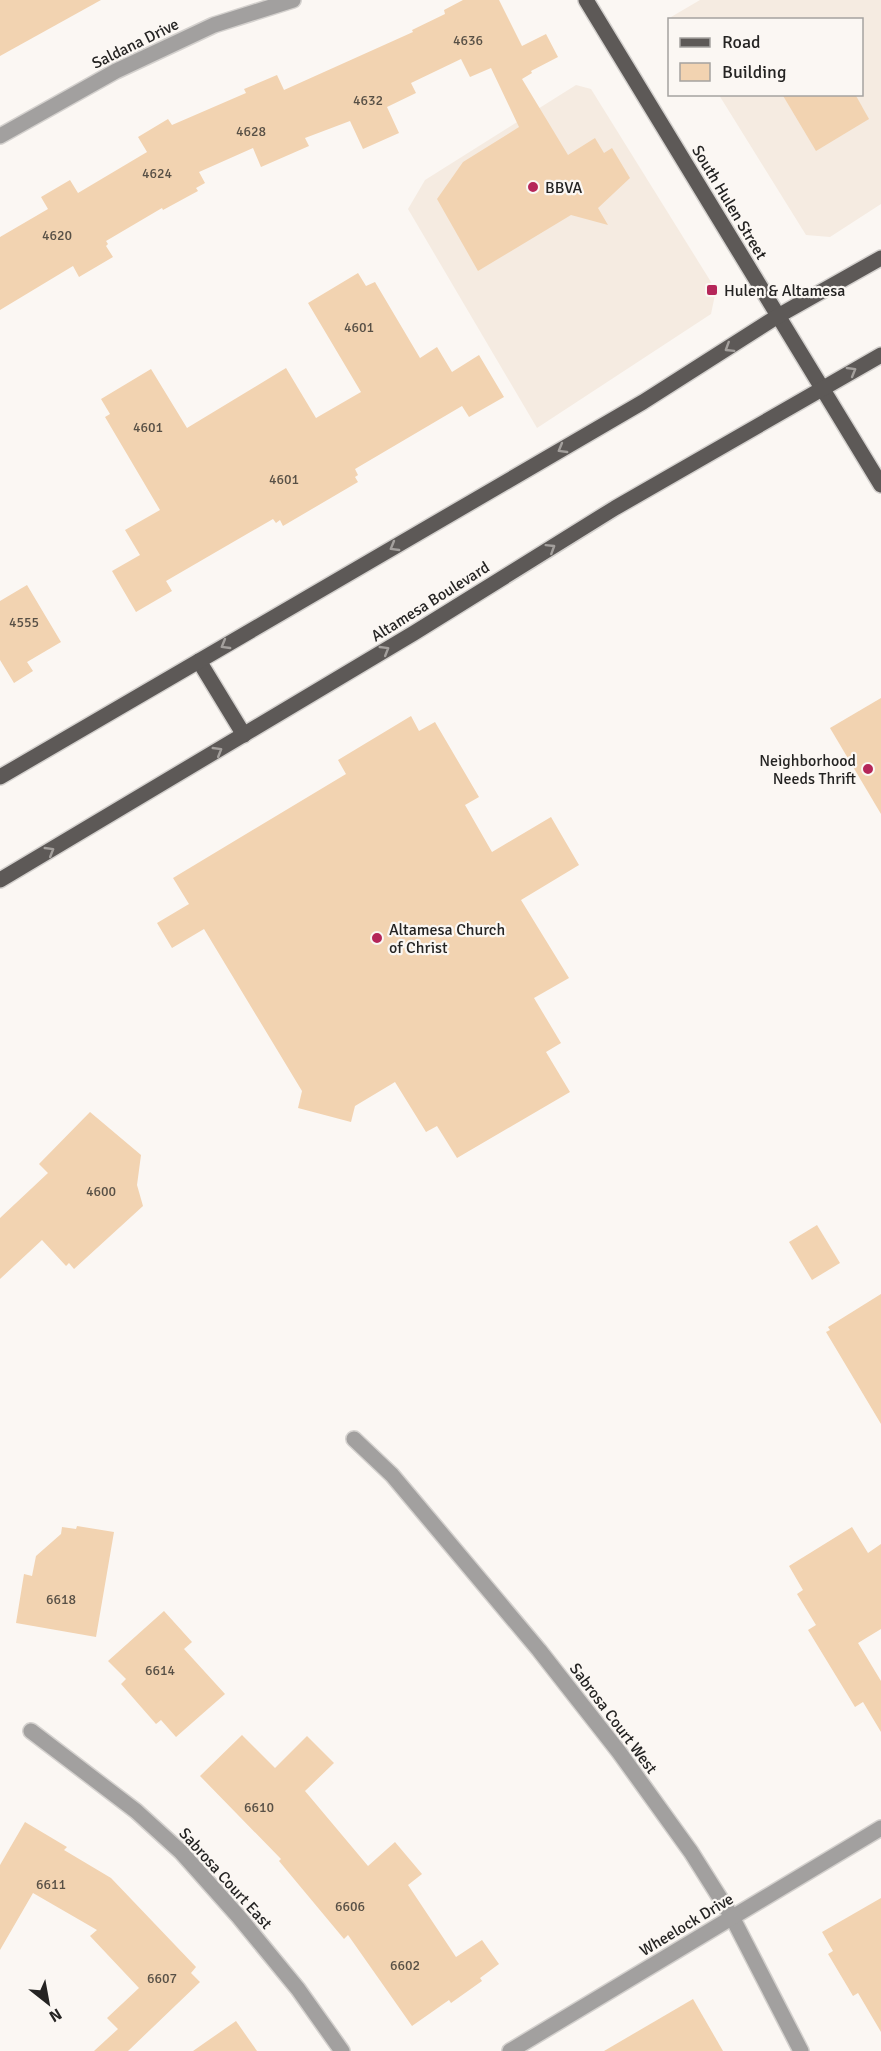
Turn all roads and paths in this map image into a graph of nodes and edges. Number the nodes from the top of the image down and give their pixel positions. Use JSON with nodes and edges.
{"nodes":[{"id":1,"x":294,"y":0,"type":"edge"},
{"id":2,"x":586,"y":0,"type":"edge"},
{"id":3,"x":0,"y":136,"type":"edge"},
{"id":4,"x":881,"y":258,"type":"edge"},
{"id":5,"x":778,"y":316,"type":"junction"},
{"id":6,"x":881,"y":355,"type":"edge"},
{"id":7,"x":824,"y":388,"type":"junction"},
{"id":8,"x":881,"y":484,"type":"edge"},
{"id":9,"x":200,"y":661,"type":"junction"},
{"id":10,"x":244,"y":735,"type":"junction"},
{"id":11,"x":0,"y":777,"type":"edge"},
{"id":12,"x":0,"y":880,"type":"edge"},
{"id":13,"x":354,"y":1439,"type":"dead end"},
{"id":14,"x":31,"y":1731,"type":"dead end"},
{"id":15,"x":881,"y":1827,"type":"edge"},
{"id":16,"x":732,"y":1917,"type":"junction"},
{"id":17,"x":342,"y":2051,"type":"edge"},
{"id":18,"x":510,"y":2051,"type":"edge"},
{"id":19,"x":801,"y":2051,"type":"edge"}],
"edges":[{"from":1,"to":3,"type":"street","name":"Saldana Drive"},
{"from":2,"to":5,"type":"main road","name":"South Hulen Street"},
{"from":4,"to":5,"type":"main road"},
{"from":5,"to":7,"type":"main road","name":"South Hulen Street"},
{"from":5,"to":9,"type":"main road","one_way":true},
{"from":7,"to":6,"type":"main road","name":"Altamesa Boulevard","one_way":true},
{"from":7,"to":8,"type":"main road","name":"South Hulen Street"},
{"from":10,"to":7,"type":"main road","name":"Altamesa Boulevard","one_way":true},
{"from":9,"to":10,"type":"main road"},
{"from":9,"to":11,"type":"main road"},
{"from":12,"to":10,"type":"main road","name":"Altamesa Boulevard","one_way":true},
{"from":13,"to":16,"type":"street","name":"Sabrosa Court West"},
{"from":14,"to":17,"type":"street","name":"Sabrosa Court East"},
{"from":15,"to":16,"type":"street","name":"Wheelock Drive"},
{"from":16,"to":18,"type":"street","name":"Wheelock Drive"},
{"from":16,"to":19,"type":"street","name":"Sabrosa Court West"}]}
